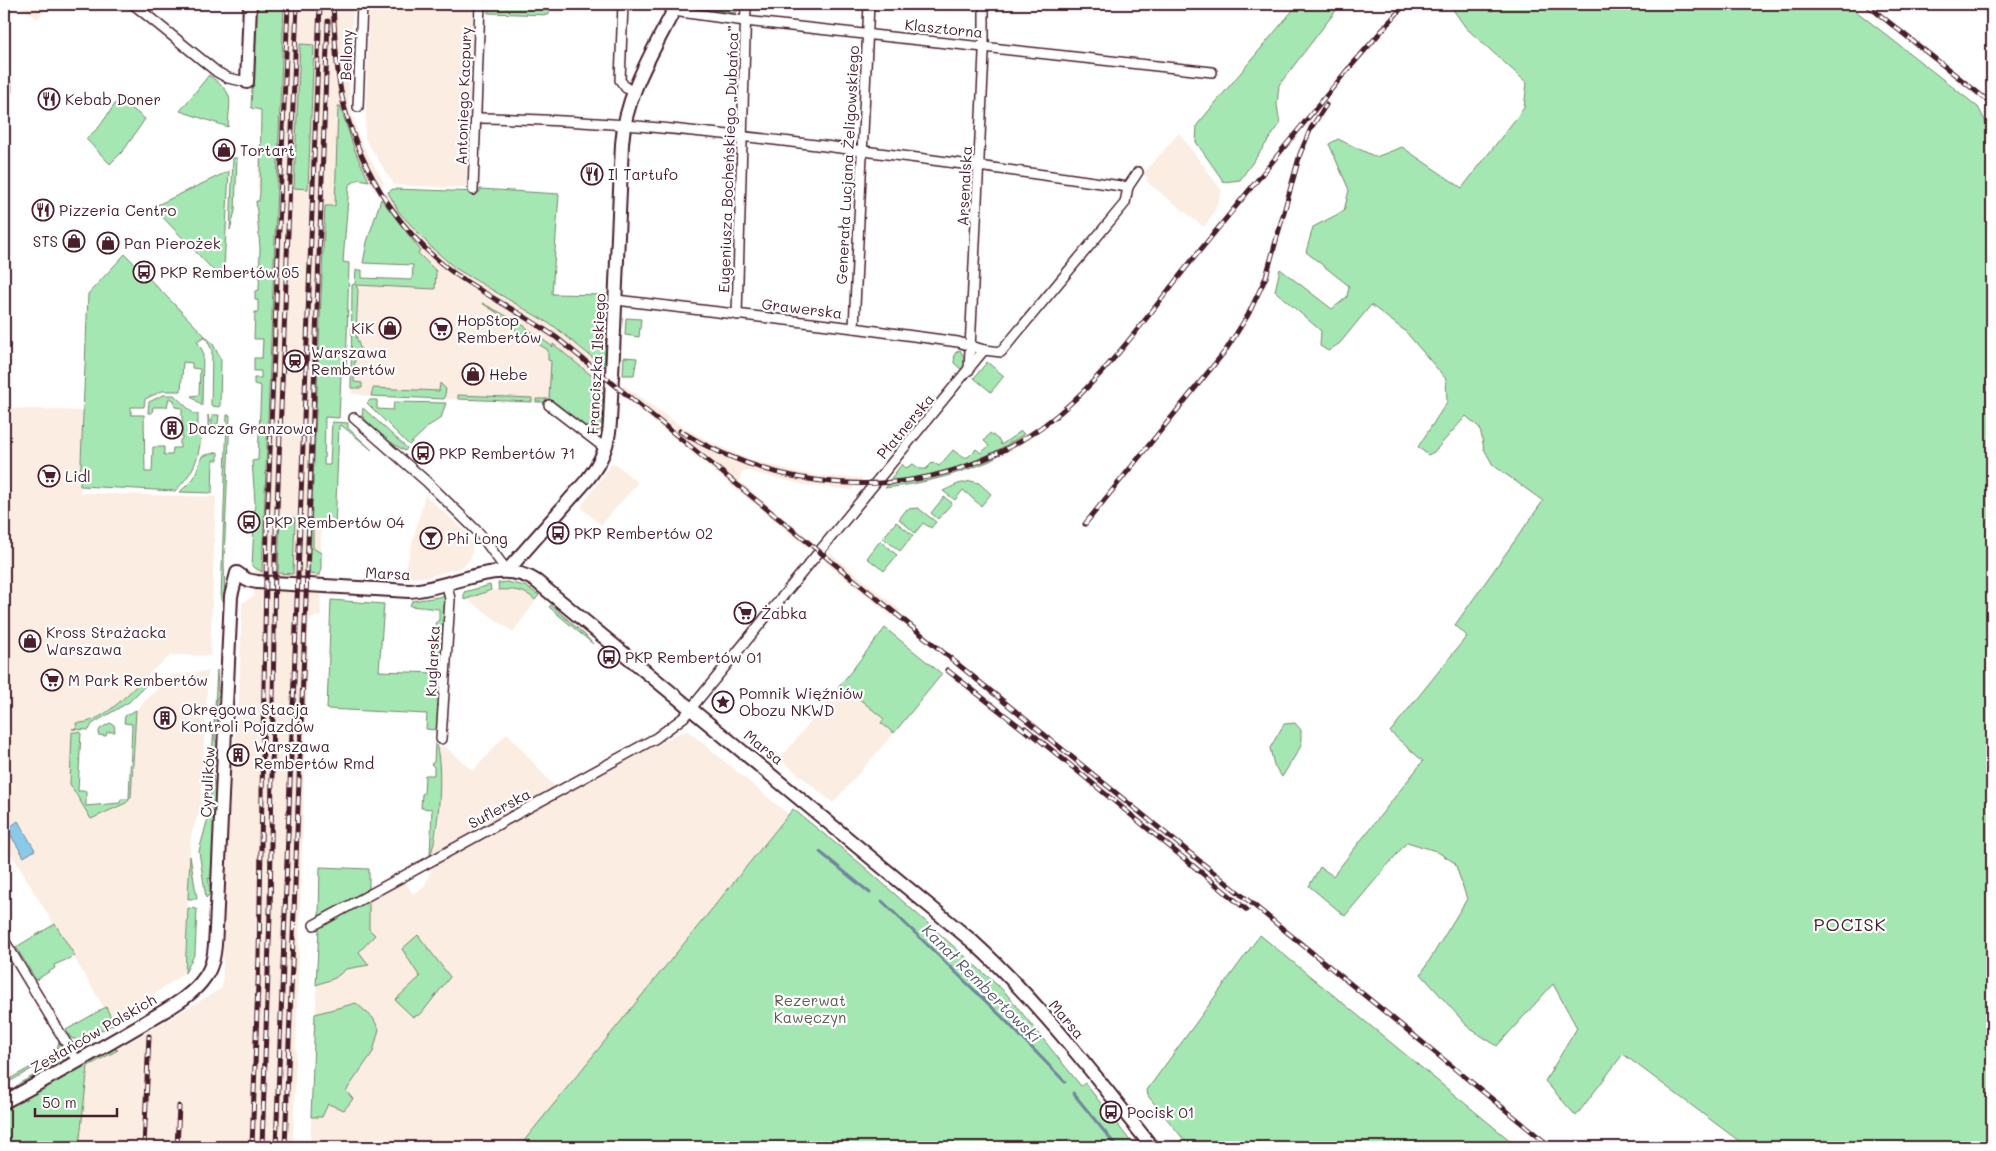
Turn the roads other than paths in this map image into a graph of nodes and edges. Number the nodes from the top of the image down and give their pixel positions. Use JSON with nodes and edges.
{"nodes":[{"id":1,"x":133,"y":4,"type":"edge"},
{"id":2,"x":250,"y":4,"type":"edge"},
{"id":3,"x":362,"y":4,"type":"edge"},
{"id":4,"x":480,"y":4,"type":"edge"},
{"id":5,"x":622,"y":4,"type":"edge"},
{"id":6,"x":746,"y":4,"type":"edge"},
{"id":7,"x":869,"y":4,"type":"edge"},
{"id":8,"x":984,"y":4,"type":"edge"},
{"id":9,"x":675,"y":7,"type":"edge"},
{"id":10,"x":746,"y":21,"type":"junction"},
{"id":11,"x":867,"y":33,"type":"junction"},
{"id":12,"x":984,"y":46,"type":"junction"},
{"id":13,"x":1212,"y":72,"type":"dead end"},
{"id":14,"x":247,"y":82,"type":"joint"},
{"id":15,"x":634,"y":91,"type":"junction"},
{"id":16,"x":358,"y":107,"type":"dead end"},
{"id":17,"x":476,"y":118,"type":"junction"},
{"id":18,"x":624,"y":124,"type":"junction"},
{"id":19,"x":741,"y":136,"type":"junction"},
{"id":20,"x":862,"y":151,"type":"junction"},
{"id":21,"x":978,"y":166,"type":"junction"},
{"id":22,"x":1138,"y":172,"type":"dead end"},
{"id":23,"x":1128,"y":187,"type":"junction"},
{"id":24,"x":473,"y":190,"type":"dead end"},
{"id":25,"x":616,"y":300,"type":"junction"},
{"id":26,"x":736,"y":315,"type":"junction"},
{"id":27,"x":854,"y":328,"type":"junction"},
{"id":28,"x":969,"y":345,"type":"junction"},
{"id":29,"x":984,"y":350,"type":"junction"},
{"id":30,"x":969,"y":370,"type":"junction"},
{"id":31,"x":549,"y":405,"type":"dead end"},
{"id":32,"x":354,"y":418,"type":"dead end"},
{"id":33,"x":606,"y":449,"type":"junction"},
{"id":34,"x":507,"y":571,"type":"junction"},
{"id":35,"x":237,"y":573,"type":"joint"},
{"id":36,"x":447,"y":585,"type":"junction"},
{"id":37,"x":692,"y":710,"type":"junction"},
{"id":38,"x":441,"y":740,"type":"dead end"},
{"id":39,"x":314,"y":925,"type":"dead end"},
{"id":40,"x":4,"y":940,"type":"edge"},
{"id":41,"x":196,"y":988,"type":"joint"},
{"id":42,"x":77,"y":1061,"type":"junction"},
{"id":43,"x":4,"y":1102,"type":"edge"},
{"id":44,"x":1152,"y":1147,"type":"edge"}],
"edges":[{"from":1,"to":14,"type":"street"},
{"from":2,"to":14,"type":"main road"},
{"from":3,"to":16,"type":"street","name":"Bellony"},
{"from":4,"to":17,"type":"street","name":"Antoniego Kacpury"},
{"from":5,"to":15,"type":"street"},
{"from":6,"to":10,"type":"street","name":"Eugeniusza Bocheńskiego „Dubańca”"},
{"from":7,"to":11,"type":"street","name":"Generała Lucjana Żeligowskiego"},
{"from":8,"to":12,"type":"street","name":"Arsenalska"},
{"from":9,"to":10,"type":"street","name":"Klasztorna"},
{"from":9,"to":15,"type":"main road","name":"Franciszka Ilskiego"},
{"from":10,"to":11,"type":"street","name":"Klasztorna"},
{"from":10,"to":19,"type":"street","name":"Eugeniusza Bocheńskiego „Dubańca”"},
{"from":11,"to":12,"type":"street","name":"Klasztorna"},
{"from":11,"to":20,"type":"street","name":"Generała Lucjana Żeligowskiego"},
{"from":12,"to":13,"type":"street","name":"Klasztorna"},
{"from":12,"to":21,"type":"street","name":"Arsenalska"},
{"from":15,"to":18,"type":"main road","name":"Franciszka Ilskiego"},
{"from":17,"to":18,"type":"street"},
{"from":17,"to":24,"type":"street","name":"Antoniego Kacpury"},
{"from":18,"to":19,"type":"street"},
{"from":18,"to":25,"type":"main road","name":"Franciszka Ilskiego"},
{"from":19,"to":20,"type":"street"},
{"from":19,"to":26,"type":"street","name":"Eugeniusza Bocheńskiego „Dubańca”"},
{"from":20,"to":21,"type":"street"},
{"from":20,"to":27,"type":"street","name":"Generała Lucjana Żeligowskiego"},
{"from":21,"to":23,"type":"street"},
{"from":21,"to":28,"type":"street","name":"Arsenalska"},
{"from":22,"to":23,"type":"street"},
{"from":23,"to":29,"type":"street"},
{"from":25,"to":26,"type":"street","name":"Grawerska"},
{"from":25,"to":33,"type":"main road","name":"Franciszka Ilskiego"},
{"from":26,"to":27,"type":"street","name":"Grawerska"},
{"from":27,"to":28,"type":"street","name":"Grawerska"},
{"from":28,"to":29,"type":"street","name":"Grawerska"},
{"from":28,"to":30,"type":"street","name":"Arsenalska"},
{"from":29,"to":30,"type":"street","name":"Płatnerska"},
{"from":30,"to":37,"type":"street","name":"Płatnerska"},
{"from":31,"to":33,"type":"street"},
{"from":32,"to":34,"type":"street"},
{"from":33,"to":34,"type":"main road","name":"Franciszka Ilskiego"},
{"from":34,"to":36,"type":"main road","name":"Marsa"},
{"from":34,"to":37,"type":"main road","name":"Marsa"},
{"from":35,"to":36,"type":"main road","name":"Marsa"},
{"from":35,"to":41,"type":"main road","name":"Cyrulików"},
{"from":36,"to":38,"type":"street","name":"Kuglarska"},
{"from":37,"to":39,"type":"street","name":"Suflerska"},
{"from":37,"to":44,"type":"main road","name":"Marsa"},
{"from":40,"to":42,"type":"street"},
{"from":41,"to":42,"type":"main road","name":"Zesłańców Polskich"},
{"from":42,"to":43,"type":"main road","name":"Zesłańców Polskich"}]}
